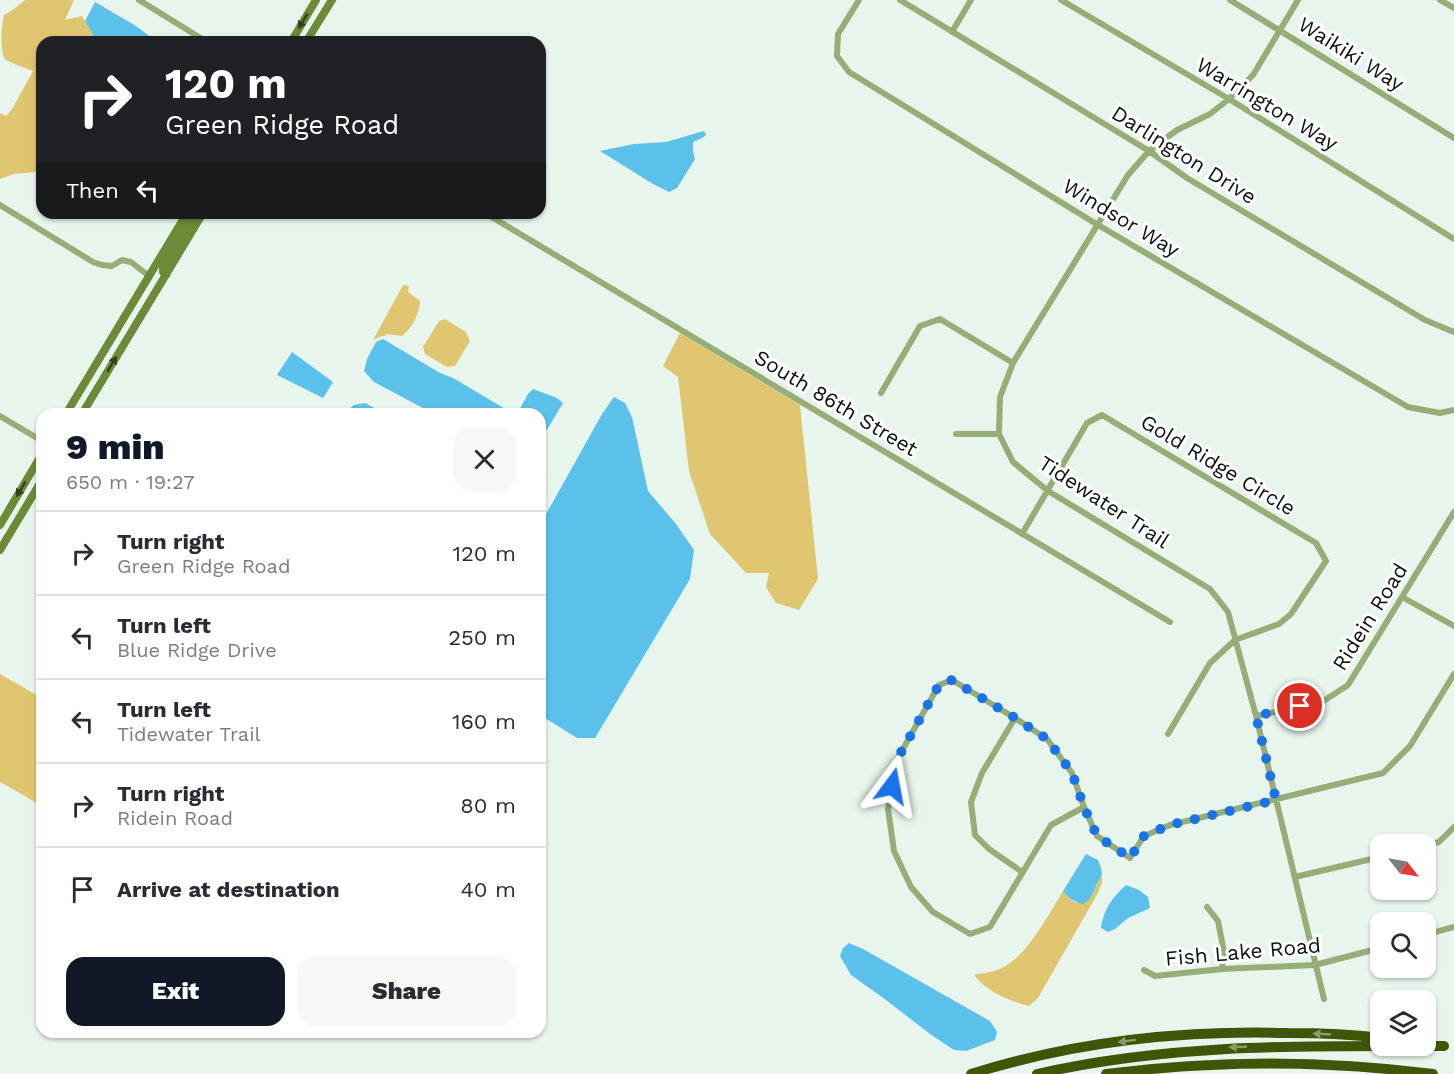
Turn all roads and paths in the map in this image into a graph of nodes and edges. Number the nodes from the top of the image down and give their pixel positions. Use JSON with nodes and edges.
{"nodes":[{"id":1,"x":139,"y":0,"type":"edge"},
{"id":2,"x":316,"y":0,"type":"edge"},
{"id":3,"x":332,"y":0,"type":"edge"},
{"id":4,"x":859,"y":0,"type":"edge"},
{"id":5,"x":900,"y":0,"type":"edge"},
{"id":6,"x":971,"y":0,"type":"edge"},
{"id":7,"x":1061,"y":0,"type":"edge"},
{"id":8,"x":1230,"y":0,"type":"edge"},
{"id":9,"x":1298,"y":0,"type":"edge"},
{"id":10,"x":1440,"y":0,"type":"edge"},
{"id":11,"x":1454,"y":8,"type":"edge"},
{"id":12,"x":1280,"y":30,"type":"junction"},
{"id":13,"x":952,"y":32,"type":"junction"},
{"id":14,"x":197,"y":36,"type":"edge"},
{"id":15,"x":295,"y":36,"type":"edge"},
{"id":16,"x":310,"y":36,"type":"edge"},
{"id":17,"x":1229,"y":99,"type":"junction"},
{"id":18,"x":1454,"y":138,"type":"edge"},
{"id":19,"x":1149,"y":151,"type":"junction"},
{"id":20,"x":0,"y":205,"type":"edge"},
{"id":21,"x":183,"y":219,"type":"edge"},
{"id":22,"x":190,"y":219,"type":"edge"},
{"id":23,"x":199,"y":219,"type":"edge"},
{"id":24,"x":495,"y":219,"type":"edge"},
{"id":25,"x":1098,"y":225,"type":"junction"},
{"id":26,"x":1454,"y":239,"type":"edge"},
{"id":27,"x":166,"y":275,"type":"junction"},
{"id":28,"x":149,"y":276,"type":"junction"},
{"id":29,"x":1454,"y":332,"type":"edge"},
{"id":30,"x":124,"y":344,"type":"junction"},
{"id":31,"x":1013,"y":363,"type":"junction"},
{"id":32,"x":881,"y":393,"type":"dead end"},
{"id":33,"x":70,"y":408,"type":"edge"},
{"id":34,"x":86,"y":408,"type":"edge"},
{"id":35,"x":1454,"y":410,"type":"edge"},
{"id":36,"x":0,"y":416,"type":"edge"},
{"id":37,"x":956,"y":434,"type":"dead end"},
{"id":38,"x":999,"y":434,"type":"junction"},
{"id":39,"x":36,"y":437,"type":"edge"},
{"id":40,"x":36,"y":464,"type":"edge"},
{"id":41,"x":36,"y":490,"type":"edge"},
{"id":42,"x":1048,"y":491,"type":"junction"},
{"id":43,"x":1454,"y":512,"type":"edge"},
{"id":44,"x":0,"y":525,"type":"edge"},
{"id":45,"x":1022,"y":534,"type":"junction"},
{"id":46,"x":0,"y":550,"type":"edge"},
{"id":47,"x":1402,"y":597,"type":"junction"},
{"id":48,"x":1170,"y":622,"type":"dead end"},
{"id":49,"x":1454,"y":626,"type":"edge"},
{"id":50,"x":1235,"y":640,"type":"junction"},
{"id":51,"x":1454,"y":674,"type":"edge"},
{"id":52,"x":1256,"y":716,"type":"junction"},
{"id":53,"x":1015,"y":718,"type":"junction"},
{"id":54,"x":1168,"y":734,"type":"dead end"},
{"id":55,"x":1276,"y":800,"type":"junction"},
{"id":56,"x":1084,"y":807,"type":"junction"},
{"id":57,"x":1454,"y":827,"type":"edge"},
{"id":58,"x":1436,"y":843,"type":"edge"},
{"id":59,"x":1370,"y":859,"type":"edge"},
{"id":60,"x":1022,"y":872,"type":"junction"},
{"id":61,"x":1295,"y":878,"type":"junction"},
{"id":62,"x":1208,"y":907,"type":"dead end"},
{"id":63,"x":1454,"y":927,"type":"edge"},
{"id":64,"x":1436,"y":932,"type":"edge"},
{"id":65,"x":1370,"y":951,"type":"edge"},
{"id":66,"x":1315,"y":965,"type":"junction"},
{"id":67,"x":1222,"y":969,"type":"junction"},
{"id":68,"x":1144,"y":970,"type":"dead end"},
{"id":69,"x":1324,"y":999,"type":"dead end"},
{"id":70,"x":1370,"y":1037,"type":"edge"},
{"id":71,"x":1449,"y":1046,"type":"edge"},
{"id":72,"x":971,"y":1074,"type":"edge"},
{"id":73,"x":1037,"y":1074,"type":"edge"},
{"id":74,"x":1106,"y":1074,"type":"edge"},
{"id":75,"x":1432,"y":1074,"type":"edge"}],
"edges":[{"from":1,"to":14,"type":"street"},
{"from":2,"to":15,"type":"main road","one_way":true},
{"from":3,"to":16,"type":"main road"},
{"from":4,"to":25,"type":"street","name":"Windsor Way"},
{"from":5,"to":13,"type":"street","name":"Darlington Drive"},
{"from":6,"to":13,"type":"street"},
{"from":7,"to":17,"type":"street","name":"Warrington Way"},
{"from":8,"to":12,"type":"street","name":"Waikiki Way"},
{"from":9,"to":12,"type":"street","name":"Tidewater Trail"},
{"from":10,"to":11,"type":"street"},
{"from":12,"to":17,"type":"street","name":"Tidewater Trail"},
{"from":12,"to":18,"type":"street","name":"Waikiki Way"},
{"from":13,"to":19,"type":"street","name":"Darlington Drive"},
{"from":17,"to":19,"type":"street","name":"Tidewater Trail"},
{"from":17,"to":26,"type":"street","name":"Warrington Way"},
{"from":19,"to":25,"type":"street","name":"Tidewater Trail"},
{"from":19,"to":29,"type":"street","name":"Darlington Drive"},
{"from":20,"to":28,"type":"street"},
{"from":21,"to":28,"type":"main road"},
{"from":22,"to":27,"type":"main road"},
{"from":23,"to":27,"type":"main road"},
{"from":24,"to":45,"type":"street","name":"South 86th Street"},
{"from":25,"to":31,"type":"street","name":"Tidewater Trail"},
{"from":25,"to":35,"type":"street","name":"Windsor Way"},
{"from":27,"to":30,"type":"main road"},
{"from":28,"to":30,"type":"main road"},
{"from":28,"to":33,"type":"main road"},
{"from":34,"to":30,"type":"main road","one_way":true},
{"from":31,"to":32,"type":"street"},
{"from":31,"to":38,"type":"street","name":"Tidewater Trail"},
{"from":36,"to":39,"type":"street"},
{"from":37,"to":38,"type":"street"},
{"from":38,"to":42,"type":"street","name":"Tidewater Trail"},
{"from":40,"to":44,"type":"main road","one_way":true},
{"from":41,"to":46,"type":"main road"},
{"from":42,"to":45,"type":"street","name":"Gold Ridge Circle"},
{"from":42,"to":50,"type":"street","name":"Tidewater Trail"},
{"from":42,"to":50,"type":"street","name":"Gold Ridge Circle"},
{"from":43,"to":47,"type":"street","name":"Ridein Road"},
{"from":45,"to":48,"type":"street","name":"South 86th Street"},
{"from":47,"to":49,"type":"street"},
{"from":47,"to":52,"type":"street","name":"Ridein Road"},
{"from":50,"to":52,"type":"street","name":"Tidewater Trail"},
{"from":50,"to":54,"type":"street"},
{"from":51,"to":55,"type":"street"},
{"from":52,"to":55,"type":"street","name":"Tidewater Trail"},
{"from":53,"to":56,"type":"street"},
{"from":53,"to":60,"type":"street"},
{"from":53,"to":60,"type":"street"},
{"from":55,"to":56,"type":"street"},
{"from":55,"to":61,"type":"street","name":"Tidewater Trail"},
{"from":56,"to":60,"type":"street"},
{"from":57,"to":58,"type":"street"},
{"from":59,"to":61,"type":"street"},
{"from":61,"to":66,"type":"street","name":"Tidewater Trail"},
{"from":62,"to":67,"type":"street"},
{"from":63,"to":64,"type":"street"},
{"from":65,"to":66,"type":"street","name":"Fish Lake Road"},
{"from":66,"to":67,"type":"street","name":"Fish Lake Road"},
{"from":66,"to":69,"type":"street","name":"Tidewater Trail"},
{"from":67,"to":68,"type":"street","name":"Fish Lake Road"},
{"from":70,"to":72,"type":"highway","one_way":true},
{"from":71,"to":73,"type":"highway","one_way":true},
{"from":74,"to":75,"type":"highway"}]}
